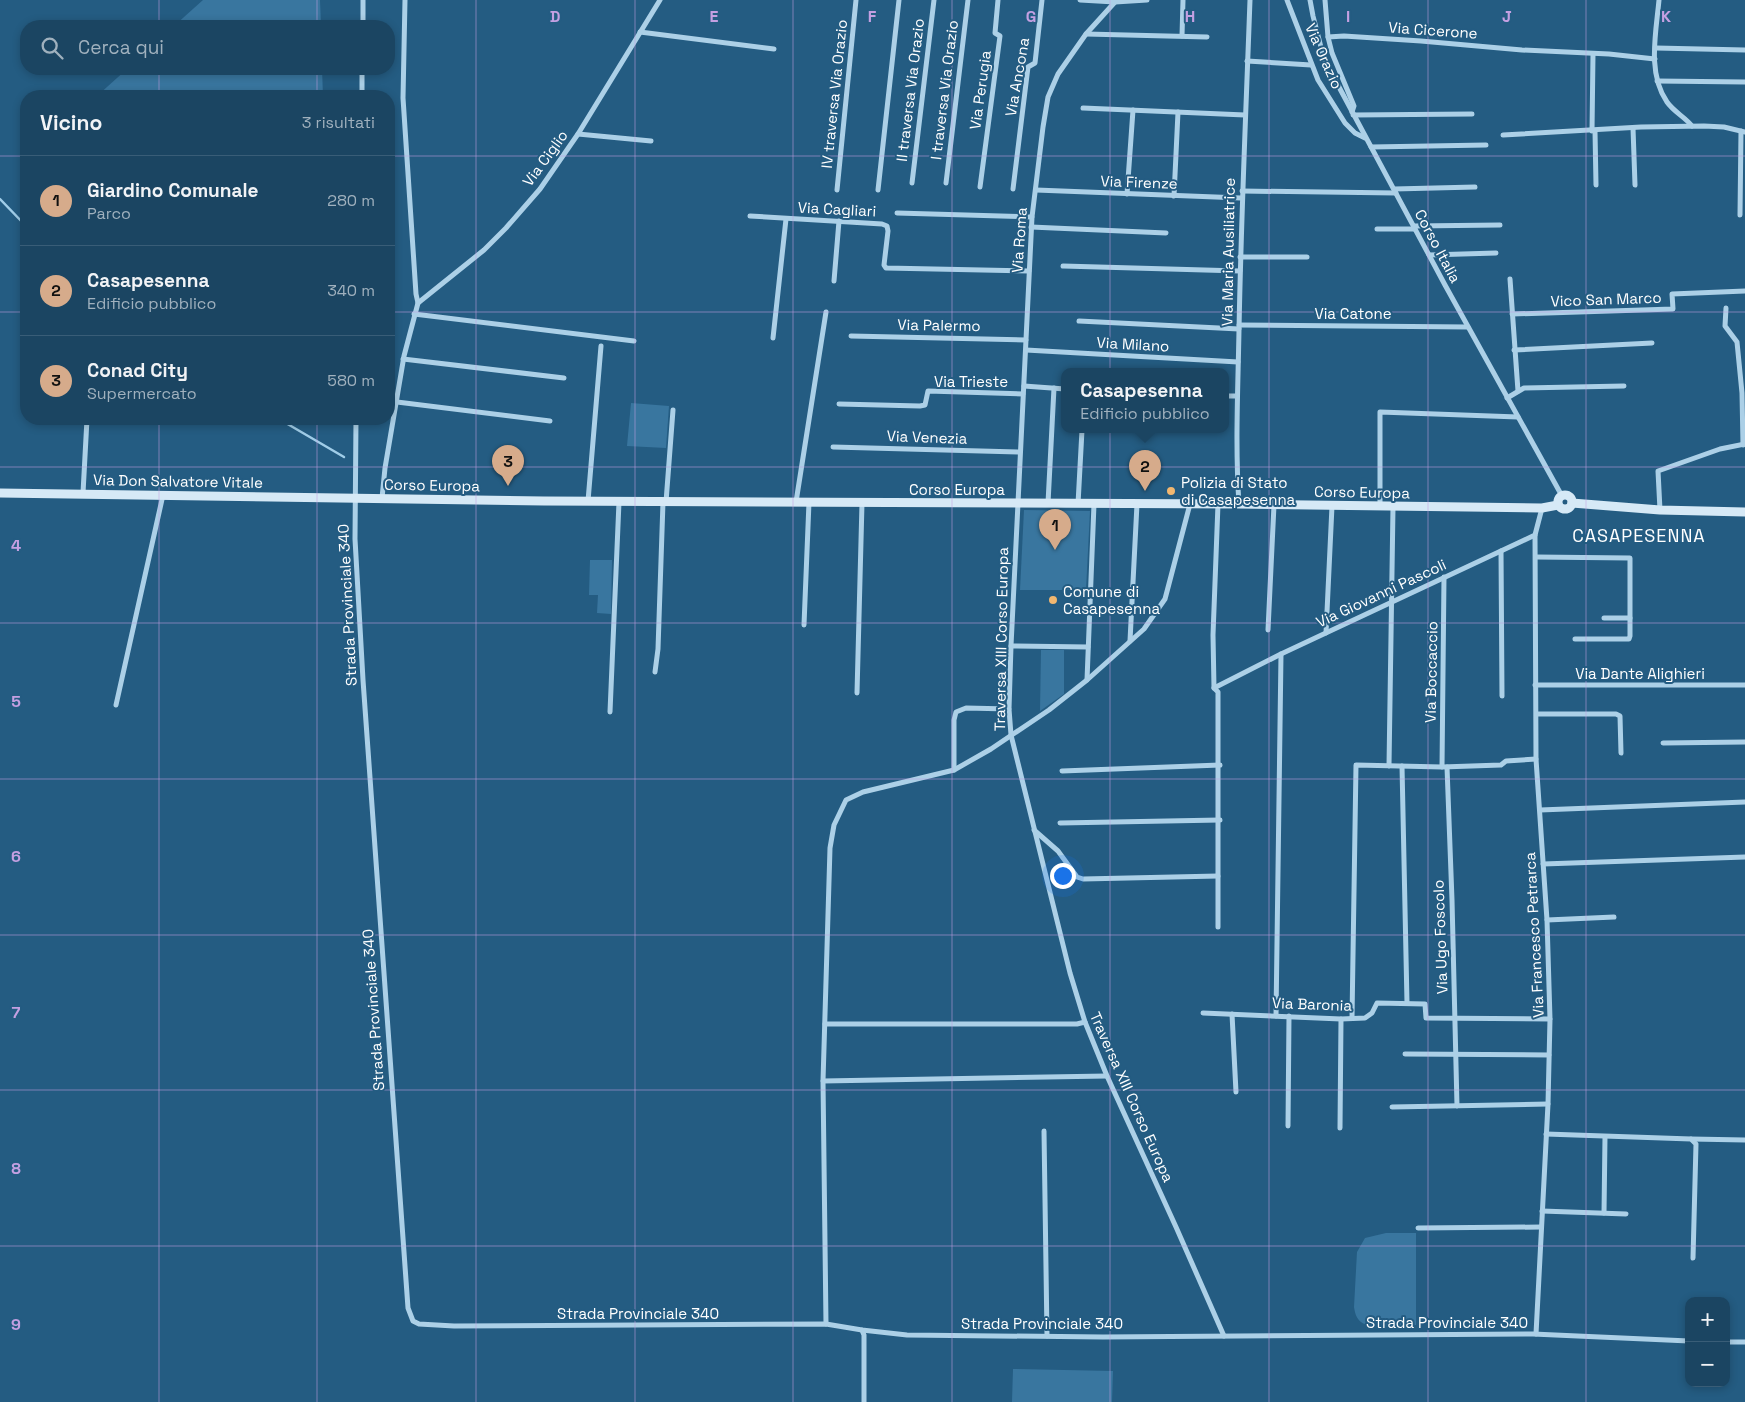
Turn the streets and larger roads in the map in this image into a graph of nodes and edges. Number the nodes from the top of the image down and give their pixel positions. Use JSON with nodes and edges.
{"nodes":[{"id":1,"x":363,"y":0,"type":"edge"},
{"id":2,"x":405,"y":0,"type":"edge"},
{"id":3,"x":660,"y":0,"type":"edge"},
{"id":4,"x":856,"y":0,"type":"edge"},
{"id":5,"x":899,"y":0,"type":"edge"},
{"id":6,"x":934,"y":0,"type":"edge"},
{"id":7,"x":968,"y":0,"type":"edge"},
{"id":8,"x":998,"y":0,"type":"edge"},
{"id":9,"x":1042,"y":0,"type":"edge"},
{"id":10,"x":1080,"y":0,"type":"edge"},
{"id":11,"x":1147,"y":0,"type":"edge"},
{"id":12,"x":1183,"y":0,"type":"edge"},
{"id":13,"x":1250,"y":0,"type":"edge"},
{"id":14,"x":1287,"y":0,"type":"edge"},
{"id":15,"x":1310,"y":0,"type":"edge"},
{"id":16,"x":1325,"y":0,"type":"edge"},
{"id":17,"x":1659,"y":0,"type":"edge"},
{"id":18,"x":1116,"y":2,"type":"junction"},
{"id":19,"x":363,"y":20,"type":"edge"},
{"id":20,"x":640,"y":32,"type":"junction"},
{"id":21,"x":1086,"y":34,"type":"junction"},
{"id":22,"x":1182,"y":36,"type":"junction"},
{"id":23,"x":1207,"y":37,"type":"dead end"},
{"id":24,"x":1328,"y":37,"type":"junction"},
{"id":25,"x":1656,"y":48,"type":"junction"},
{"id":26,"x":774,"y":49,"type":"dead end"},
{"id":27,"x":1745,"y":50,"type":"edge"},
{"id":28,"x":1593,"y":54,"type":"junction"},
{"id":29,"x":1655,"y":59,"type":"junction"},
{"id":30,"x":1248,"y":61,"type":"junction"},
{"id":31,"x":1311,"y":65,"type":"junction"},
{"id":32,"x":362,"y":75,"type":"edge"},
{"id":33,"x":1657,"y":81,"type":"junction"},
{"id":34,"x":1745,"y":82,"type":"edge"},
{"id":35,"x":362,"y":90,"type":"edge"},
{"id":36,"x":1082,"y":108,"type":"dead end"},
{"id":37,"x":1133,"y":110,"type":"junction"},
{"id":38,"x":1178,"y":112,"type":"junction"},
{"id":39,"x":1352,"y":113,"type":"junction"},
{"id":40,"x":1472,"y":114,"type":"dead end"},
{"id":41,"x":1245,"y":115,"type":"junction"},
{"id":42,"x":1692,"y":126,"type":"junction"},
{"id":43,"x":1633,"y":128,"type":"junction"},
{"id":44,"x":1594,"y":131,"type":"junction"},
{"id":45,"x":1743,"y":131,"type":"edge"},
{"id":46,"x":578,"y":134,"type":"junction"},
{"id":47,"x":1503,"y":135,"type":"dead end"},
{"id":48,"x":1366,"y":138,"type":"junction"},
{"id":49,"x":651,"y":141,"type":"dead end"},
{"id":50,"x":1486,"y":145,"type":"dead end"},
{"id":51,"x":1370,"y":148,"type":"junction"},
{"id":52,"x":912,"y":182,"type":"dead end"},
{"id":53,"x":946,"y":183,"type":"dead end"},
{"id":54,"x":1596,"y":185,"type":"dead end"},
{"id":55,"x":1635,"y":185,"type":"dead end"},
{"id":56,"x":980,"y":187,"type":"dead end"},
{"id":57,"x":1475,"y":187,"type":"dead end"},
{"id":58,"x":1013,"y":189,"type":"dead end"},
{"id":59,"x":836,"y":190,"type":"dead end"},
{"id":60,"x":878,"y":190,"type":"dead end"},
{"id":61,"x":1036,"y":190,"type":"junction"},
{"id":62,"x":1242,"y":191,"type":"junction"},
{"id":63,"x":1395,"y":191,"type":"junction"},
{"id":64,"x":1127,"y":194,"type":"junction"},
{"id":65,"x":1174,"y":196,"type":"junction"},
{"id":66,"x":1241,"y":198,"type":"junction"},
{"id":67,"x":897,"y":213,"type":"dead end"},
{"id":68,"x":1740,"y":215,"type":"dead end"},
{"id":69,"x":750,"y":216,"type":"dead end"},
{"id":70,"x":1032,"y":218,"type":"junction"},
{"id":71,"x":786,"y":219,"type":"junction"},
{"id":72,"x":839,"y":221,"type":"junction"},
{"id":73,"x":1500,"y":225,"type":"dead end"},
{"id":74,"x":1414,"y":227,"type":"junction"},
{"id":75,"x":1031,"y":228,"type":"junction"},
{"id":76,"x":1377,"y":229,"type":"dead end"},
{"id":77,"x":1166,"y":233,"type":"dead end"},
{"id":78,"x":1496,"y":253,"type":"dead end"},
{"id":79,"x":1429,"y":255,"type":"junction"},
{"id":80,"x":1240,"y":257,"type":"junction"},
{"id":81,"x":1307,"y":257,"type":"dead end"},
{"id":82,"x":1063,"y":266,"type":"dead end"},
{"id":83,"x":1240,"y":271,"type":"junction"},
{"id":84,"x":1029,"y":272,"type":"junction"},
{"id":85,"x":1510,"y":279,"type":"dead end"},
{"id":86,"x":834,"y":281,"type":"dead end"},
{"id":87,"x":1745,"y":291,"type":"edge"},
{"id":88,"x":418,"y":303,"type":"junction"},
{"id":89,"x":1726,"y":308,"type":"dead end"},
{"id":90,"x":826,"y":312,"type":"dead end"},
{"id":91,"x":414,"y":314,"type":"junction"},
{"id":92,"x":1512,"y":314,"type":"junction"},
{"id":93,"x":1079,"y":321,"type":"dead end"},
{"id":94,"x":1468,"y":326,"type":"junction"},
{"id":95,"x":1239,"y":327,"type":"junction"},
{"id":96,"x":850,"y":336,"type":"dead end"},
{"id":97,"x":773,"y":338,"type":"dead end"},
{"id":98,"x":1026,"y":340,"type":"junction"},
{"id":99,"x":634,"y":341,"type":"dead end"},
{"id":100,"x":1652,"y":343,"type":"dead end"},
{"id":101,"x":601,"y":346,"type":"dead end"},
{"id":102,"x":1026,"y":350,"type":"junction"},
{"id":103,"x":1514,"y":350,"type":"junction"},
{"id":104,"x":403,"y":359,"type":"junction"},
{"id":105,"x":1238,"y":362,"type":"junction"},
{"id":106,"x":564,"y":378,"type":"dead end"},
{"id":107,"x":1024,"y":386,"type":"junction"},
{"id":108,"x":1624,"y":386,"type":"dead end"},
{"id":109,"x":1054,"y":388,"type":"junction"},
{"id":110,"x":1061,"y":389,"type":"edge"},
{"id":111,"x":1518,"y":391,"type":"junction"},
{"id":112,"x":1024,"y":394,"type":"junction"},
{"id":113,"x":1229,"y":396,"type":"edge"},
{"id":114,"x":1237,"y":396,"type":"junction"},
{"id":115,"x":1507,"y":398,"type":"junction"},
{"id":116,"x":397,"y":402,"type":"junction"},
{"id":117,"x":839,"y":404,"type":"dead end"},
{"id":118,"x":673,"y":410,"type":"dead end"},
{"id":119,"x":395,"y":412,"type":"edge"},
{"id":120,"x":1518,"y":417,"type":"junction"},
{"id":121,"x":550,"y":422,"type":"dead end"},
{"id":122,"x":86,"y":425,"type":"edge"},
{"id":123,"x":356,"y":425,"type":"edge"},
{"id":124,"x":392,"y":425,"type":"edge"},
{"id":125,"x":1082,"y":433,"type":"edge"},
{"id":126,"x":1744,"y":445,"type":"edge"},
{"id":127,"x":833,"y":447,"type":"dead end"},
{"id":128,"x":1020,"y":452,"type":"junction"},
{"id":129,"x":0,"y":492,"type":"edge"},
{"id":130,"x":84,"y":493,"type":"junction"},
{"id":131,"x":163,"y":495,"type":"junction"},
{"id":132,"x":1562,"y":496,"type":"junction"},
{"id":133,"x":355,"y":498,"type":"junction"},
{"id":134,"x":382,"y":498,"type":"junction"},
{"id":135,"x":588,"y":502,"type":"junction"},
{"id":136,"x":619,"y":502,"type":"junction"},
{"id":137,"x":665,"y":502,"type":"junction"},
{"id":138,"x":796,"y":502,"type":"junction"},
{"id":139,"x":809,"y":502,"type":"junction"},
{"id":140,"x":862,"y":503,"type":"junction"},
{"id":141,"x":1017,"y":503,"type":"junction"},
{"id":142,"x":1048,"y":503,"type":"junction"},
{"id":143,"x":1572,"y":503,"type":"junction"},
{"id":144,"x":1078,"y":504,"type":"junction"},
{"id":145,"x":1094,"y":504,"type":"junction"},
{"id":146,"x":1137,"y":504,"type":"junction"},
{"id":147,"x":1190,"y":504,"type":"junction"},
{"id":148,"x":1218,"y":504,"type":"junction"},
{"id":149,"x":1239,"y":504,"type":"junction"},
{"id":150,"x":1274,"y":504,"type":"junction"},
{"id":151,"x":1558,"y":505,"type":"junction"},
{"id":152,"x":1332,"y":506,"type":"junction"},
{"id":153,"x":1380,"y":507,"type":"junction"},
{"id":154,"x":1393,"y":507,"type":"junction"},
{"id":155,"x":1542,"y":508,"type":"junction"},
{"id":156,"x":1660,"y":510,"type":"junction"},
{"id":157,"x":1745,"y":512,"type":"edge"},
{"id":158,"x":1535,"y":535,"type":"junction"},
{"id":159,"x":1500,"y":551,"type":"junction"},
{"id":160,"x":1536,"y":557,"type":"junction"},
{"id":161,"x":1444,"y":576,"type":"junction"},
{"id":162,"x":1391,"y":602,"type":"junction"},
{"id":163,"x":1604,"y":618,"type":"dead end"},
{"id":164,"x":1630,"y":618,"type":"junction"},
{"id":165,"x":804,"y":626,"type":"dead end"},
{"id":166,"x":1268,"y":630,"type":"dead end"},
{"id":167,"x":1326,"y":633,"type":"junction"},
{"id":168,"x":1575,"y":638,"type":"dead end"},
{"id":169,"x":1130,"y":641,"type":"junction"},
{"id":170,"x":1011,"y":646,"type":"junction"},
{"id":171,"x":1088,"y":647,"type":"junction"},
{"id":172,"x":1281,"y":654,"type":"junction"},
{"id":173,"x":655,"y":672,"type":"dead end"},
{"id":174,"x":1086,"y":680,"type":"junction"},
{"id":175,"x":1536,"y":685,"type":"junction"},
{"id":176,"x":1745,"y":685,"type":"edge"},
{"id":177,"x":1214,"y":688,"type":"junction"},
{"id":178,"x":857,"y":692,"type":"dead end"},
{"id":179,"x":1502,"y":696,"type":"dead end"},
{"id":180,"x":116,"y":705,"type":"dead end"},
{"id":181,"x":1009,"y":709,"type":"junction"},
{"id":182,"x":610,"y":712,"type":"dead end"},
{"id":183,"x":1537,"y":714,"type":"junction"},
{"id":184,"x":1011,"y":735,"type":"junction"},
{"id":185,"x":1745,"y":742,"type":"edge"},
{"id":186,"x":1662,"y":743,"type":"dead end"},
{"id":187,"x":1621,"y":754,"type":"dead end"},
{"id":188,"x":1536,"y":759,"type":"junction"},
{"id":189,"x":1220,"y":765,"type":"junction"},
{"id":190,"x":1389,"y":766,"type":"junction"},
{"id":191,"x":1402,"y":766,"type":"junction"},
{"id":192,"x":1445,"y":767,"type":"junction"},
{"id":193,"x":954,"y":770,"type":"junction"},
{"id":194,"x":1062,"y":771,"type":"dead end"},
{"id":195,"x":1745,"y":802,"type":"edge"},
{"id":196,"x":1540,"y":810,"type":"junction"},
{"id":197,"x":1220,"y":820,"type":"junction"},
{"id":198,"x":1060,"y":822,"type":"dead end"},
{"id":199,"x":1033,"y":830,"type":"junction"},
{"id":200,"x":1745,"y":857,"type":"edge"},
{"id":201,"x":1543,"y":864,"type":"junction"},
{"id":202,"x":1218,"y":876,"type":"junction"},
{"id":203,"x":1614,"y":917,"type":"dead end"},
{"id":204,"x":1547,"y":920,"type":"junction"},
{"id":205,"x":1218,"y":927,"type":"dead end"},
{"id":206,"x":1407,"y":1003,"type":"junction"},
{"id":207,"x":1203,"y":1013,"type":"dead end"},
{"id":208,"x":1232,"y":1014,"type":"junction"},
{"id":209,"x":1276,"y":1016,"type":"junction"},
{"id":210,"x":1288,"y":1016,"type":"junction"},
{"id":211,"x":1352,"y":1018,"type":"junction"},
{"id":212,"x":1455,"y":1018,"type":"junction"},
{"id":213,"x":1341,"y":1019,"type":"junction"},
{"id":214,"x":1550,"y":1019,"type":"junction"},
{"id":215,"x":1085,"y":1022,"type":"junction"},
{"id":216,"x":825,"y":1024,"type":"junction"},
{"id":217,"x":1405,"y":1054,"type":"dead end"},
{"id":218,"x":1456,"y":1054,"type":"junction"},
{"id":219,"x":1549,"y":1054,"type":"junction"},
{"id":220,"x":1107,"y":1076,"type":"junction"},
{"id":221,"x":823,"y":1081,"type":"junction"},
{"id":222,"x":1236,"y":1092,"type":"dead end"},
{"id":223,"x":1548,"y":1104,"type":"junction"},
{"id":224,"x":1457,"y":1106,"type":"junction"},
{"id":225,"x":1392,"y":1107,"type":"dead end"},
{"id":226,"x":1288,"y":1126,"type":"dead end"},
{"id":227,"x":1340,"y":1128,"type":"dead end"},
{"id":228,"x":1044,"y":1131,"type":"dead end"},
{"id":229,"x":1546,"y":1134,"type":"junction"},
{"id":230,"x":1605,"y":1137,"type":"junction"},
{"id":231,"x":1692,"y":1139,"type":"junction"},
{"id":232,"x":1745,"y":1140,"type":"edge"},
{"id":233,"x":1542,"y":1211,"type":"junction"},
{"id":234,"x":1604,"y":1213,"type":"junction"},
{"id":235,"x":1626,"y":1214,"type":"dead end"},
{"id":236,"x":1541,"y":1226,"type":"junction"},
{"id":237,"x":1418,"y":1228,"type":"dead end"},
{"id":238,"x":1693,"y":1258,"type":"dead end"},
{"id":239,"x":826,"y":1324,"type":"junction"},
{"id":240,"x":862,"y":1330,"type":"junction"},
{"id":241,"x":1536,"y":1334,"type":"junction"},
{"id":242,"x":1047,"y":1336,"type":"junction"},
{"id":243,"x":1224,"y":1336,"type":"junction"},
{"id":244,"x":1685,"y":1341,"type":"edge"},
{"id":245,"x":1730,"y":1342,"type":"edge"},
{"id":246,"x":1745,"y":1342,"type":"edge"},
{"id":247,"x":864,"y":1402,"type":"edge"}],
"edges":[{"from":1,"to":19,"type":"street"},
{"from":2,"to":88,"type":"street"},
{"from":3,"to":20,"type":"street","name":"Via Ciglio"},
{"from":4,"to":59,"type":"street","name":"IV traversa Via Orazio"},
{"from":5,"to":60,"type":"street"},
{"from":6,"to":52,"type":"street","name":"II traversa Via Orazio"},
{"from":7,"to":53,"type":"street","name":"I traversa Via Orazio"},
{"from":8,"to":56,"type":"street","name":"Via Perugia"},
{"from":9,"to":58,"type":"street","name":"Via Ancona"},
{"from":10,"to":18,"type":"street"},
{"from":11,"to":18,"type":"street"},
{"from":12,"to":22,"type":"street"},
{"from":13,"to":30,"type":"street","name":"Via Maria Ausiliatrice"},
{"from":14,"to":31,"type":"street","name":"Via Orazio"},
{"from":15,"to":39,"type":"street","name":"Corso Italia"},
{"from":16,"to":24,"type":"street"},
{"from":17,"to":25,"type":"street"},
{"from":18,"to":21,"type":"street","name":"Via Roma"},
{"from":20,"to":26,"type":"street"},
{"from":20,"to":46,"type":"street","name":"Via Ciglio"},
{"from":21,"to":22,"type":"street"},
{"from":21,"to":61,"type":"street","name":"Via Roma"},
{"from":22,"to":23,"type":"street"},
{"from":24,"to":28,"type":"street","name":"Via Cicerone"},
{"from":24,"to":39,"type":"street"},
{"from":25,"to":27,"type":"street"},
{"from":25,"to":29,"type":"street"},
{"from":28,"to":29,"type":"street","name":"Via Cicerone"},
{"from":28,"to":44,"type":"street"},
{"from":29,"to":33,"type":"street"},
{"from":30,"to":31,"type":"street"},
{"from":30,"to":41,"type":"street","name":"Via Maria Ausiliatrice"},
{"from":31,"to":48,"type":"street","name":"Via Orazio"},
{"from":32,"to":35,"type":"street"},
{"from":33,"to":34,"type":"street"},
{"from":33,"to":42,"type":"street"},
{"from":36,"to":37,"type":"street"},
{"from":37,"to":38,"type":"street"},
{"from":37,"to":64,"type":"street"},
{"from":38,"to":41,"type":"street"},
{"from":38,"to":65,"type":"street"},
{"from":39,"to":40,"type":"street"},
{"from":39,"to":48,"type":"street","name":"Corso Italia"},
{"from":41,"to":62,"type":"street","name":"Via Maria Ausiliatrice"},
{"from":42,"to":43,"type":"street"},
{"from":42,"to":45,"type":"street"},
{"from":43,"to":44,"type":"street"},
{"from":43,"to":55,"type":"street"},
{"from":44,"to":47,"type":"street"},
{"from":44,"to":54,"type":"street"},
{"from":45,"to":68,"type":"street"},
{"from":46,"to":49,"type":"street"},
{"from":46,"to":88,"type":"street","name":"Via Ciglio"},
{"from":48,"to":51,"type":"street","name":"Corso Italia"},
{"from":50,"to":51,"type":"street"},
{"from":51,"to":63,"type":"street","name":"Corso Italia"},
{"from":57,"to":63,"type":"street"},
{"from":61,"to":64,"type":"street","name":"Via Firenze"},
{"from":61,"to":70,"type":"street","name":"Via Roma"},
{"from":62,"to":63,"type":"street"},
{"from":62,"to":66,"type":"street","name":"Via Maria Ausiliatrice"},
{"from":63,"to":74,"type":"street","name":"Corso Italia"},
{"from":64,"to":65,"type":"street","name":"Via Firenze"},
{"from":65,"to":66,"type":"street","name":"Via Firenze"},
{"from":66,"to":80,"type":"street","name":"Via Maria Ausiliatrice"},
{"from":67,"to":70,"type":"street"},
{"from":69,"to":71,"type":"street","name":"Via Cagliari"},
{"from":70,"to":75,"type":"street","name":"Via Roma"},
{"from":71,"to":72,"type":"street","name":"Via Cagliari"},
{"from":71,"to":97,"type":"street"},
{"from":72,"to":84,"type":"street","name":"Via Cagliari"},
{"from":72,"to":86,"type":"street"},
{"from":73,"to":74,"type":"street"},
{"from":74,"to":76,"type":"street"},
{"from":74,"to":79,"type":"street","name":"Corso Italia"},
{"from":75,"to":77,"type":"street"},
{"from":75,"to":84,"type":"street","name":"Via Roma"},
{"from":78,"to":79,"type":"street"},
{"from":79,"to":94,"type":"street","name":"Corso Italia"},
{"from":80,"to":81,"type":"street"},
{"from":80,"to":83,"type":"street","name":"Via Maria Ausiliatrice"},
{"from":82,"to":83,"type":"street"},
{"from":83,"to":95,"type":"street","name":"Via Maria Ausiliatrice"},
{"from":84,"to":98,"type":"street","name":"Via Roma"},
{"from":85,"to":92,"type":"street"},
{"from":87,"to":92,"type":"street","name":"Vico San Marco"},
{"from":88,"to":91,"type":"street"},
{"from":89,"to":126,"type":"street"},
{"from":90,"to":138,"type":"street"},
{"from":91,"to":99,"type":"street"},
{"from":91,"to":104,"type":"street"},
{"from":92,"to":103,"type":"street"},
{"from":93,"to":95,"type":"street","name":"Via Catone"},
{"from":94,"to":95,"type":"street","name":"Via Catone"},
{"from":94,"to":115,"type":"street","name":"Corso Italia"},
{"from":95,"to":105,"type":"street","name":"Via Maria Ausiliatrice"},
{"from":96,"to":98,"type":"street","name":"Via Palermo"},
{"from":98,"to":102,"type":"street","name":"Via Roma"},
{"from":100,"to":103,"type":"street"},
{"from":101,"to":135,"type":"street"},
{"from":102,"to":105,"type":"street","name":"Via Milano"},
{"from":102,"to":107,"type":"street","name":"Via Roma"},
{"from":103,"to":111,"type":"street"},
{"from":104,"to":106,"type":"street"},
{"from":104,"to":116,"type":"street"},
{"from":105,"to":114,"type":"street","name":"Via Maria Ausiliatrice"},
{"from":107,"to":109,"type":"street"},
{"from":107,"to":112,"type":"street","name":"Via Roma"},
{"from":108,"to":111,"type":"street"},
{"from":109,"to":110,"type":"street"},
{"from":109,"to":142,"type":"street"},
{"from":111,"to":115,"type":"street"},
{"from":112,"to":117,"type":"street","name":"Via Trieste"},
{"from":112,"to":128,"type":"street","name":"Via Roma"},
{"from":113,"to":114,"type":"street"},
{"from":114,"to":149,"type":"street","name":"Via Maria Ausiliatrice"},
{"from":115,"to":120,"type":"street","name":"Corso Italia"},
{"from":116,"to":119,"type":"street"},
{"from":116,"to":121,"type":"street"},
{"from":118,"to":137,"type":"street"},
{"from":120,"to":132,"type":"street","name":"Corso Italia"},
{"from":120,"to":153,"type":"street"},
{"from":122,"to":130,"type":"street"},
{"from":123,"to":133,"type":"street"},
{"from":124,"to":134,"type":"street"},
{"from":125,"to":144,"type":"street"},
{"from":126,"to":156,"type":"street"},
{"from":127,"to":128,"type":"street","name":"Via Venezia"},
{"from":128,"to":141,"type":"street","name":"Via Roma"},
{"from":129,"to":130,"type":"street","name":"Via Don Salvatore Vitale"},
{"from":130,"to":131,"type":"street","name":"Via Don Salvatore Vitale"},
{"from":131,"to":133,"type":"street","name":"Via Don Salvatore Vitale"},
{"from":131,"to":180,"type":"street"},
{"from":132,"to":143,"type":"street"},
{"from":132,"to":151,"type":"street"},
{"from":133,"to":134,"type":"street","name":"Corso Europa"},
{"from":133,"to":239,"type":"street","name":"Strada Provinciale 340"},
{"from":134,"to":135,"type":"street","name":"Corso Europa"},
{"from":135,"to":136,"type":"street","name":"Corso Europa"},
{"from":136,"to":137,"type":"street","name":"Corso Europa"},
{"from":136,"to":182,"type":"street"},
{"from":137,"to":138,"type":"street","name":"Corso Europa"},
{"from":137,"to":173,"type":"street"},
{"from":138,"to":139,"type":"street","name":"Corso Europa"},
{"from":139,"to":140,"type":"street","name":"Corso Europa"},
{"from":139,"to":165,"type":"street"},
{"from":140,"to":141,"type":"street","name":"Corso Europa"},
{"from":140,"to":178,"type":"street"},
{"from":141,"to":142,"type":"street","name":"Corso Europa"},
{"from":141,"to":170,"type":"street","name":"Traversa XIII Corso Europa"},
{"from":142,"to":144,"type":"street","name":"Corso Europa"},
{"from":143,"to":151,"type":"street"},
{"from":143,"to":156,"type":"street"},
{"from":144,"to":145,"type":"street","name":"Corso Europa"},
{"from":145,"to":146,"type":"street","name":"Corso Europa"},
{"from":145,"to":171,"type":"street"},
{"from":146,"to":147,"type":"street","name":"Corso Europa"},
{"from":146,"to":169,"type":"street"},
{"from":147,"to":148,"type":"street","name":"Corso Europa"},
{"from":147,"to":169,"type":"street"},
{"from":148,"to":149,"type":"street","name":"Corso Europa"},
{"from":148,"to":177,"type":"street"},
{"from":149,"to":150,"type":"street","name":"Corso Europa"},
{"from":150,"to":152,"type":"street","name":"Corso Europa"},
{"from":150,"to":166,"type":"street"},
{"from":151,"to":155,"type":"street","name":"Corso Europa"},
{"from":152,"to":153,"type":"street","name":"Corso Europa"},
{"from":152,"to":167,"type":"street"},
{"from":153,"to":154,"type":"street","name":"Corso Europa"},
{"from":154,"to":155,"type":"street","name":"Corso Europa"},
{"from":154,"to":162,"type":"street"},
{"from":155,"to":158,"type":"street"},
{"from":156,"to":157,"type":"street"},
{"from":158,"to":159,"type":"street","name":"Via Giovanni Pascoli"},
{"from":158,"to":160,"type":"street","name":"Via Francesco Petrarca"},
{"from":159,"to":161,"type":"street","name":"Via Giovanni Pascoli"},
{"from":159,"to":179,"type":"street"},
{"from":160,"to":164,"type":"street"},
{"from":160,"to":175,"type":"street","name":"Via Francesco Petrarca"},
{"from":161,"to":162,"type":"street","name":"Via Giovanni Pascoli"},
{"from":161,"to":192,"type":"street","name":"Via Boccaccio"},
{"from":162,"to":167,"type":"street","name":"Via Giovanni Pascoli"},
{"from":162,"to":190,"type":"street"},
{"from":163,"to":164,"type":"street"},
{"from":164,"to":168,"type":"street"},
{"from":167,"to":172,"type":"street","name":"Via Giovanni Pascoli"},
{"from":169,"to":174,"type":"street"},
{"from":170,"to":171,"type":"street"},
{"from":170,"to":181,"type":"street","name":"Traversa XIII Corso Europa"},
{"from":171,"to":174,"type":"street"},
{"from":172,"to":177,"type":"street","name":"Via Giovanni Pascoli"},
{"from":172,"to":209,"type":"street"},
{"from":174,"to":184,"type":"street"},
{"from":175,"to":176,"type":"street","name":"Via Dante Alighieri"},
{"from":175,"to":183,"type":"street","name":"Via Francesco Petrarca"},
{"from":177,"to":189,"type":"street"},
{"from":181,"to":184,"type":"street","name":"Traversa XIII Corso Europa"},
{"from":181,"to":193,"type":"street"},
{"from":183,"to":187,"type":"street"},
{"from":183,"to":188,"type":"street","name":"Via Francesco Petrarca"},
{"from":184,"to":193,"type":"street"},
{"from":184,"to":199,"type":"street","name":"Traversa XIII Corso Europa"},
{"from":185,"to":186,"type":"street"},
{"from":188,"to":192,"type":"street"},
{"from":188,"to":196,"type":"street","name":"Via Francesco Petrarca"},
{"from":189,"to":194,"type":"street"},
{"from":189,"to":197,"type":"street"},
{"from":190,"to":191,"type":"street"},
{"from":190,"to":211,"type":"street"},
{"from":191,"to":192,"type":"street"},
{"from":191,"to":206,"type":"street"},
{"from":192,"to":212,"type":"street","name":"Via Ugo Foscolo"},
{"from":193,"to":216,"type":"street"},
{"from":195,"to":196,"type":"street"},
{"from":196,"to":201,"type":"street","name":"Via Francesco Petrarca"},
{"from":197,"to":198,"type":"street"},
{"from":197,"to":202,"type":"street"},
{"from":199,"to":202,"type":"street"},
{"from":199,"to":215,"type":"street","name":"Traversa XIII Corso Europa"},
{"from":200,"to":201,"type":"street"},
{"from":201,"to":204,"type":"street","name":"Via Francesco Petrarca"},
{"from":202,"to":205,"type":"street"},
{"from":203,"to":204,"type":"street"},
{"from":204,"to":214,"type":"street","name":"Via Francesco Petrarca"},
{"from":206,"to":211,"type":"street","name":"Via Baronia"},
{"from":206,"to":212,"type":"street","name":"Via Baronia"},
{"from":207,"to":208,"type":"street","name":"Via Baronia"},
{"from":208,"to":209,"type":"street","name":"Via Baronia"},
{"from":208,"to":222,"type":"street"},
{"from":209,"to":210,"type":"street","name":"Via Baronia"},
{"from":210,"to":213,"type":"street","name":"Via Baronia"},
{"from":210,"to":226,"type":"street"},
{"from":211,"to":213,"type":"street","name":"Via Baronia"},
{"from":212,"to":214,"type":"street","name":"Via Baronia"},
{"from":212,"to":218,"type":"street","name":"Via Ugo Foscolo"},
{"from":213,"to":227,"type":"street"},
{"from":214,"to":219,"type":"street","name":"Via Francesco Petrarca"},
{"from":215,"to":216,"type":"street"},
{"from":215,"to":220,"type":"street","name":"Traversa XIII Corso Europa"},
{"from":216,"to":221,"type":"street"},
{"from":217,"to":218,"type":"street"},
{"from":218,"to":219,"type":"street"},
{"from":218,"to":224,"type":"street","name":"Via Ugo Foscolo"},
{"from":219,"to":223,"type":"street","name":"Via Francesco Petrarca"},
{"from":220,"to":221,"type":"street"},
{"from":220,"to":243,"type":"street","name":"Traversa XIII Corso Europa"},
{"from":221,"to":239,"type":"street"},
{"from":223,"to":224,"type":"street"},
{"from":223,"to":229,"type":"street","name":"Via Francesco Petrarca"},
{"from":224,"to":225,"type":"street"},
{"from":228,"to":242,"type":"street"},
{"from":229,"to":230,"type":"street"},
{"from":229,"to":233,"type":"street","name":"Via Francesco Petrarca"},
{"from":230,"to":231,"type":"street"},
{"from":230,"to":234,"type":"street"},
{"from":231,"to":232,"type":"street"},
{"from":231,"to":238,"type":"street"},
{"from":233,"to":234,"type":"street"},
{"from":233,"to":236,"type":"street","name":"Via Francesco Petrarca"},
{"from":234,"to":235,"type":"street"},
{"from":236,"to":237,"type":"street"},
{"from":236,"to":241,"type":"street","name":"Via Francesco Petrarca"},
{"from":239,"to":240,"type":"street","name":"Strada Provinciale 340"},
{"from":240,"to":242,"type":"street","name":"Strada Provinciale 340"},
{"from":240,"to":247,"type":"street"},
{"from":241,"to":243,"type":"street","name":"Strada Provinciale 340"},
{"from":241,"to":244,"type":"street","name":"Strada Provinciale 340"},
{"from":242,"to":243,"type":"street","name":"Strada Provinciale 340"},
{"from":245,"to":246,"type":"street"}]}
